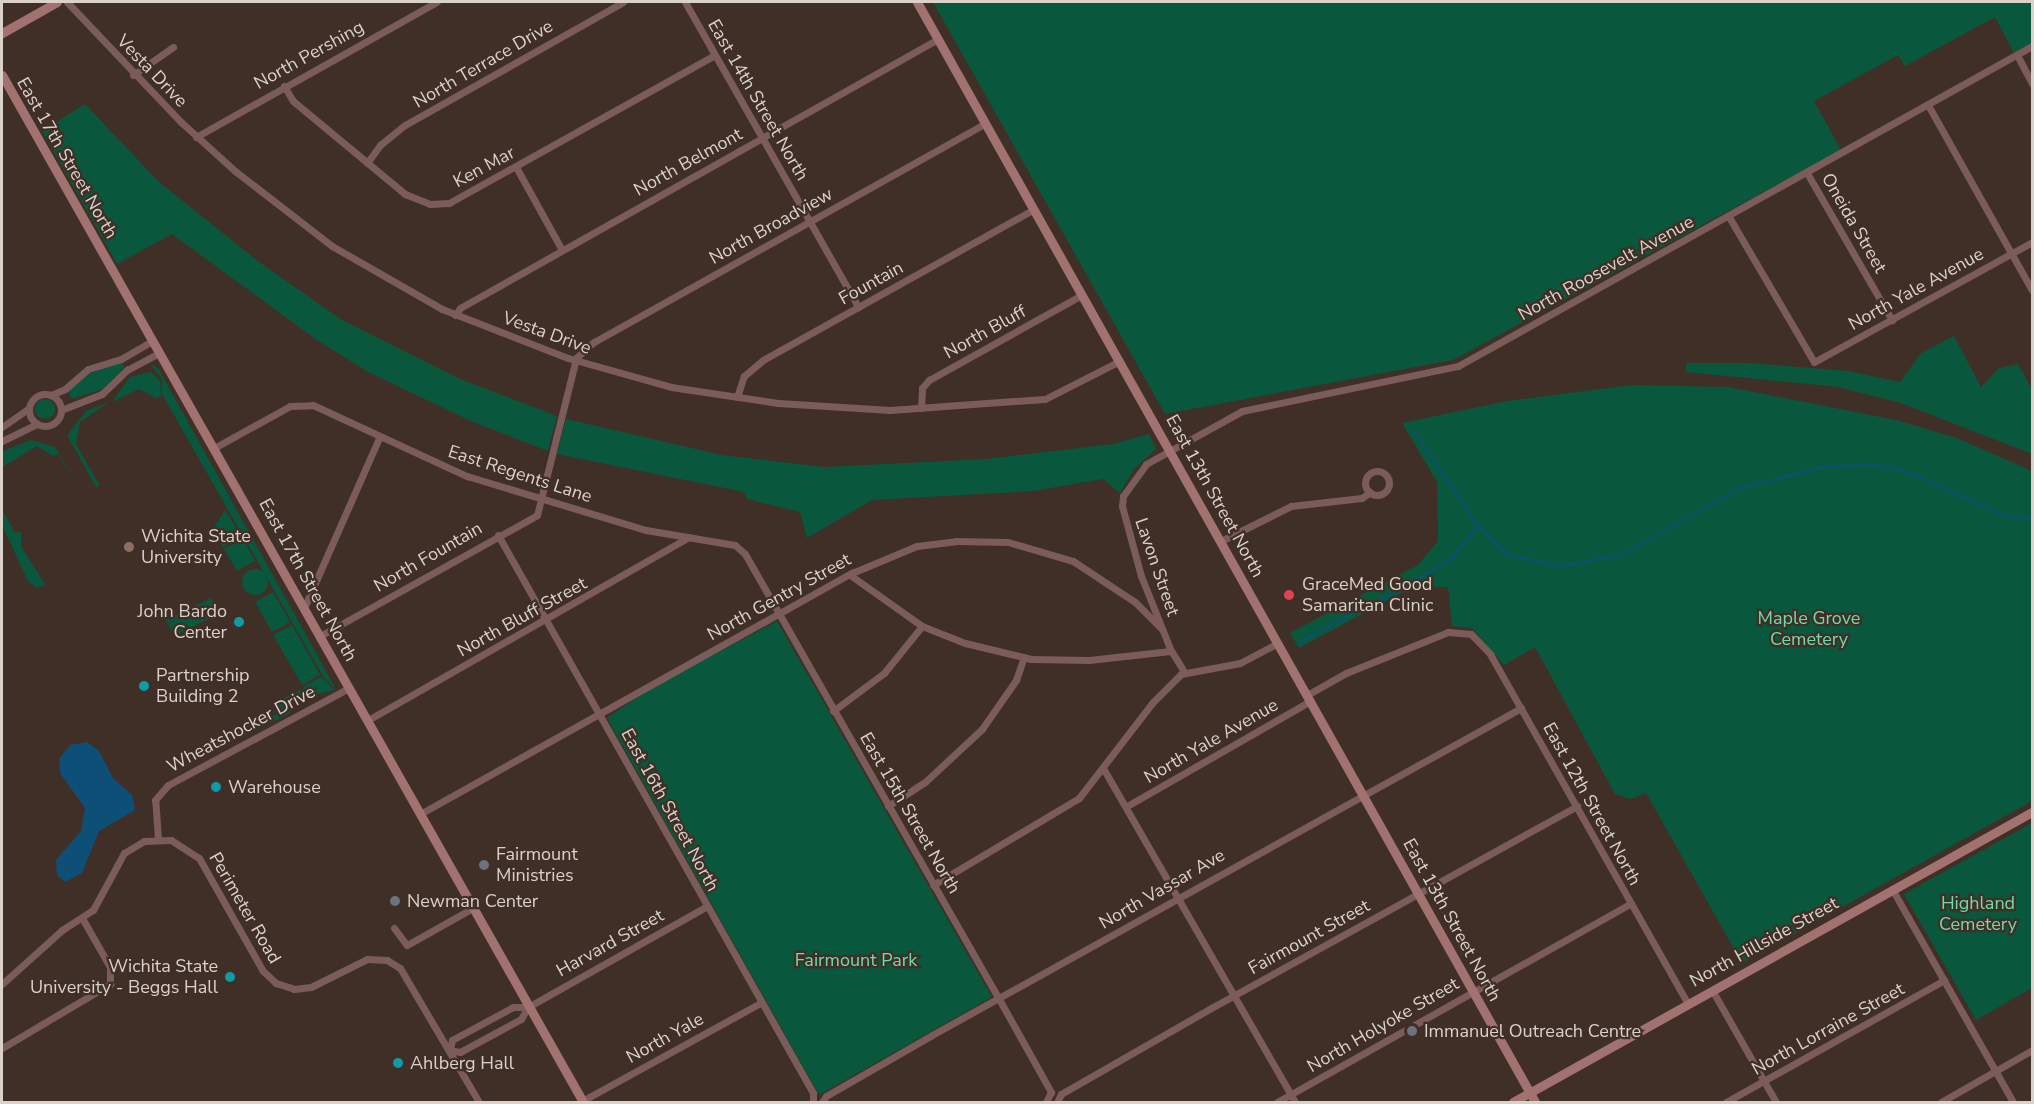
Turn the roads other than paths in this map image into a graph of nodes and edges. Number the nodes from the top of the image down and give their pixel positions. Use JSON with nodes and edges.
{"nodes":[{"id":1,"x":57,"y":2,"type":"edge"},
{"id":2,"x":67,"y":2,"type":"edge"},
{"id":3,"x":437,"y":2,"type":"edge"},
{"id":4,"x":623,"y":2,"type":"edge"},
{"id":5,"x":685,"y":2,"type":"edge"},
{"id":6,"x":917,"y":2,"type":"edge"},
{"id":7,"x":426,"y":4,"type":"edge"},
{"id":8,"x":2,"y":33,"type":"edge"},
{"id":9,"x":938,"y":39,"type":"junction"},
{"id":10,"x":173,"y":46,"type":"dead end"},
{"id":11,"x":2032,"y":46,"type":"edge"},
{"id":12,"x":715,"y":55,"type":"junction"},
{"id":13,"x":2017,"y":55,"type":"junction"},
{"id":14,"x":2,"y":75,"type":"edge"},
{"id":15,"x":132,"y":75,"type":"junction"},
{"id":16,"x":2032,"y":83,"type":"edge"},
{"id":17,"x":284,"y":86,"type":"junction"},
{"id":18,"x":1928,"y":105,"type":"junction"},
{"id":19,"x":986,"y":123,"type":"junction"},
{"id":20,"x":196,"y":137,"type":"junction"},
{"id":21,"x":762,"y":138,"type":"junction"},
{"id":22,"x":367,"y":163,"type":"junction"},
{"id":23,"x":516,"y":167,"type":"junction"},
{"id":24,"x":1808,"y":173,"type":"junction"},
{"id":25,"x":1034,"y":209,"type":"junction"},
{"id":26,"x":1729,"y":217,"type":"junction"},
{"id":27,"x":810,"y":222,"type":"junction"},
{"id":28,"x":2032,"y":242,"type":"edge"},
{"id":29,"x":562,"y":250,"type":"junction"},
{"id":30,"x":2012,"y":253,"type":"junction"},
{"id":31,"x":2032,"y":290,"type":"edge"},
{"id":32,"x":1082,"y":295,"type":"junction"},
{"id":33,"x":858,"y":307,"type":"junction"},
{"id":34,"x":455,"y":315,"type":"junction"},
{"id":35,"x":1892,"y":320,"type":"junction"},
{"id":36,"x":152,"y":341,"type":"junction"},
{"id":37,"x":159,"y":353,"type":"junction"},
{"id":38,"x":576,"y":360,"type":"junction"},
{"id":39,"x":1120,"y":362,"type":"junction"},
{"id":40,"x":51,"y":394,"type":"junction"},
{"id":41,"x":737,"y":397,"type":"junction"},
{"id":42,"x":29,"y":408,"type":"junction"},
{"id":43,"x":921,"y":408,"type":"junction"},
{"id":44,"x":61,"y":410,"type":"junction"},
{"id":45,"x":37,"y":424,"type":"junction"},
{"id":46,"x":2,"y":427,"type":"edge"},
{"id":47,"x":379,"y":438,"type":"junction"},
{"id":48,"x":2,"y":441,"type":"edge"},
{"id":49,"x":214,"y":448,"type":"junction"},
{"id":50,"x":1169,"y":450,"type":"junction"},
{"id":51,"x":1370,"y":492,"type":"dead end"},
{"id":52,"x":542,"y":499,"type":"junction"},
{"id":53,"x":498,"y":535,"type":"junction"},
{"id":54,"x":689,"y":537,"type":"junction"},
{"id":55,"x":1221,"y":541,"type":"junction"},
{"id":56,"x":737,"y":547,"type":"joint"},
{"id":57,"x":850,"y":574,"type":"junction"},
{"id":58,"x":304,"y":608,"type":"junction"},
{"id":59,"x":779,"y":614,"type":"junction"},
{"id":60,"x":547,"y":620,"type":"junction"},
{"id":61,"x":922,"y":626,"type":"junction"},
{"id":62,"x":1163,"y":630,"type":"junction"},
{"id":63,"x":1459,"y":633,"type":"joint"},
{"id":64,"x":320,"y":636,"type":"junction"},
{"id":65,"x":1278,"y":643,"type":"junction"},
{"id":66,"x":1171,"y":651,"type":"junction"},
{"id":67,"x":1024,"y":657,"type":"junction"},
{"id":68,"x":1185,"y":673,"type":"junction"},
{"id":69,"x":349,"y":688,"type":"junction"},
{"id":70,"x":1308,"y":698,"type":"junction"},
{"id":71,"x":1521,"y":708,"type":"junction"},
{"id":72,"x":833,"y":711,"type":"junction"},
{"id":73,"x":599,"y":714,"type":"junction"},
{"id":74,"x":368,"y":720,"type":"junction"},
{"id":75,"x":1103,"y":768,"type":"junction"},
{"id":76,"x":1363,"y":795,"type":"junction"},
{"id":77,"x":888,"y":806,"type":"junction"},
{"id":78,"x":1127,"y":806,"type":"junction"},
{"id":79,"x":1576,"y":806,"type":"junction"},
{"id":80,"x":2032,"y":812,"type":"edge"},
{"id":81,"x":420,"y":814,"type":"junction"},
{"id":82,"x":158,"y":839,"type":"junction"},
{"id":83,"x":933,"y":885,"type":"junction"},
{"id":84,"x":1892,"y":889,"type":"junction"},
{"id":85,"x":1421,"y":893,"type":"junction"},
{"id":86,"x":1179,"y":897,"type":"junction"},
{"id":87,"x":1630,"y":904,"type":"junction"},
{"id":88,"x":707,"y":906,"type":"junction"},
{"id":89,"x":473,"y":908,"type":"junction"},
{"id":90,"x":82,"y":918,"type":"junction"},
{"id":91,"x":394,"y":928,"type":"dead end"},
{"id":92,"x":1944,"y":980,"type":"junction"},
{"id":93,"x":2,"y":984,"type":"edge"},
{"id":94,"x":1712,"y":990,"type":"junction"},
{"id":95,"x":1473,"y":991,"type":"junction"},
{"id":96,"x":1234,"y":995,"type":"junction"},
{"id":97,"x":999,"y":999,"type":"junction"},
{"id":98,"x":762,"y":1002,"type":"junction"},
{"id":99,"x":1688,"y":1004,"type":"junction"},
{"id":100,"x":528,"y":1006,"type":"junction"},
{"id":101,"x":2,"y":1048,"type":"edge"},
{"id":102,"x":450,"y":1050,"type":"junction"},
{"id":103,"x":2032,"y":1050,"type":"edge"},
{"id":104,"x":1995,"y":1072,"type":"junction"},
{"id":105,"x":1764,"y":1082,"type":"junction"},
{"id":106,"x":1291,"y":1095,"type":"junction"},
{"id":107,"x":1532,"y":1098,"type":"edge"},
{"id":108,"x":1053,"y":1100,"type":"edge"},
{"id":109,"x":479,"y":1102,"type":"edge"},
{"id":110,"x":583,"y":1102,"type":"edge"},
{"id":111,"x":818,"y":1102,"type":"edge"},
{"id":112,"x":1277,"y":1102,"type":"edge"},
{"id":113,"x":1295,"y":1102,"type":"edge"},
{"id":114,"x":1513,"y":1102,"type":"edge"},
{"id":115,"x":1726,"y":1102,"type":"edge"},
{"id":116,"x":1776,"y":1102,"type":"edge"},
{"id":117,"x":1941,"y":1102,"type":"edge"},
{"id":118,"x":2013,"y":1102,"type":"edge"}],
"edges":[{"from":1,"to":8,"type":"main road"},
{"from":2,"to":15,"type":"street","name":"Vesta Drive"},
{"from":3,"to":7,"type":"street","name":"North Pershing"},
{"from":4,"to":22,"type":"street","name":"North Terrace Drive"},
{"from":5,"to":12,"type":"street","name":"East 14th Street North"},
{"from":6,"to":9,"type":"main road","name":"East 13th Street North"},
{"from":7,"to":17,"type":"street","name":"North Pershing"},
{"from":9,"to":19,"type":"main road","name":"East 13th Street North"},
{"from":9,"to":21,"type":"street","name":"North Belmont"},
{"from":10,"to":15,"type":"street"},
{"from":11,"to":13,"type":"street","name":"North Roosevelt Avenue"},
{"from":12,"to":21,"type":"street","name":"East 14th Street North"},
{"from":12,"to":23,"type":"street","name":"Ken Mar"},
{"from":13,"to":16,"type":"street"},
{"from":13,"to":18,"type":"street","name":"North Roosevelt Avenue"},
{"from":14,"to":36,"type":"main road","name":"East 17th Street North"},
{"from":15,"to":20,"type":"street","name":"Vesta Drive"},
{"from":17,"to":20,"type":"street","name":"North Pershing"},
{"from":17,"to":22,"type":"street","name":"Ken Mar"},
{"from":18,"to":24,"type":"street","name":"North Roosevelt Avenue"},
{"from":18,"to":30,"type":"street"},
{"from":19,"to":25,"type":"main road","name":"East 13th Street North"},
{"from":19,"to":27,"type":"street","name":"North Broadview"},
{"from":20,"to":34,"type":"street","name":"Vesta Drive"},
{"from":21,"to":27,"type":"street","name":"East 14th Street North"},
{"from":21,"to":29,"type":"street","name":"North Belmont"},
{"from":22,"to":23,"type":"street","name":"Ken Mar"},
{"from":23,"to":29,"type":"street"},
{"from":24,"to":26,"type":"street","name":"North Roosevelt Avenue"},
{"from":24,"to":35,"type":"street","name":"Oneida Street"},
{"from":25,"to":32,"type":"main road","name":"East 13th Street North"},
{"from":25,"to":33,"type":"street","name":"Fountain"},
{"from":26,"to":35,"type":"street","name":"North Yale Avenue"},
{"from":26,"to":50,"type":"street","name":"North Roosevelt Avenue"},
{"from":27,"to":33,"type":"street","name":"East 14th Street North"},
{"from":27,"to":38,"type":"street","name":"North Broadview"},
{"from":28,"to":30,"type":"street","name":"North Yale Avenue"},
{"from":29,"to":34,"type":"street","name":"North Belmont"},
{"from":30,"to":31,"type":"street"},
{"from":30,"to":35,"type":"street","name":"North Yale Avenue"},
{"from":32,"to":39,"type":"main road","name":"East 13th Street North"},
{"from":32,"to":43,"type":"street","name":"North Bluff"},
{"from":33,"to":41,"type":"street","name":"Fountain"},
{"from":34,"to":38,"type":"street","name":"Vesta Drive"},
{"from":36,"to":37,"type":"main road","name":"East 17th Street North"},
{"from":36,"to":40,"type":"street"},
{"from":37,"to":44,"type":"street"},
{"from":37,"to":49,"type":"main road","name":"East 17th Street North"},
{"from":38,"to":41,"type":"street","name":"Vesta Drive"},
{"from":38,"to":52,"type":"street"},
{"from":39,"to":43,"type":"street","name":"Vesta Drive"},
{"from":39,"to":50,"type":"main road","name":"East 13th Street North"},
{"from":40,"to":42,"type":"street"},
{"from":40,"to":44,"type":"street"},
{"from":41,"to":43,"type":"street","name":"Vesta Drive"},
{"from":42,"to":45,"type":"street"},
{"from":42,"to":46,"type":"street"},
{"from":44,"to":45,"type":"street"},
{"from":45,"to":48,"type":"street"},
{"from":47,"to":49,"type":"street","name":"East Regents Lane"},
{"from":47,"to":52,"type":"street","name":"East Regents Lane"},
{"from":47,"to":58,"type":"street"},
{"from":49,"to":58,"type":"main road","name":"East 17th Street North"},
{"from":50,"to":55,"type":"main road","name":"East 13th Street North"},
{"from":50,"to":62,"type":"street","name":"Lavon Street"},
{"from":51,"to":55,"type":"street"},
{"from":52,"to":53,"type":"street","name":"North Fountain"},
{"from":52,"to":54,"type":"street","name":"East Regents Lane"},
{"from":53,"to":60,"type":"street","name":"East 16th Street North"},
{"from":53,"to":64,"type":"street","name":"North Fountain"},
{"from":54,"to":56,"type":"street","name":"East Regents Lane"},
{"from":54,"to":60,"type":"street","name":"North Bluff Street"},
{"from":55,"to":65,"type":"main road","name":"East 13th Street North"},
{"from":56,"to":59,"type":"street","name":"East 15th Street North"},
{"from":57,"to":59,"type":"street","name":"North Gentry Street"},
{"from":57,"to":61,"type":"street"},
{"from":57,"to":62,"type":"street","name":"North Gentry Street"},
{"from":58,"to":64,"type":"main road","name":"East 17th Street North"},
{"from":59,"to":72,"type":"street","name":"East 15th Street North"},
{"from":59,"to":73,"type":"street","name":"North Gentry Street"},
{"from":60,"to":73,"type":"street","name":"East 16th Street North"},
{"from":60,"to":74,"type":"street","name":"North Bluff Street"},
{"from":61,"to":67,"type":"street"},
{"from":61,"to":72,"type":"street"},
{"from":62,"to":66,"type":"street","name":"Lavon Street"},
{"from":63,"to":70,"type":"street","name":"North Yale Avenue"},
{"from":63,"to":71,"type":"street","name":"East 12th Street North"},
{"from":64,"to":69,"type":"main road","name":"East 17th Street North"},
{"from":65,"to":68,"type":"street"},
{"from":65,"to":70,"type":"main road","name":"East 13th Street North"},
{"from":66,"to":67,"type":"street"},
{"from":66,"to":68,"type":"street","name":"Lavon Street"},
{"from":67,"to":77,"type":"street"},
{"from":68,"to":75,"type":"street"},
{"from":69,"to":74,"type":"main road","name":"East 17th Street North"},
{"from":69,"to":82,"type":"street","name":"Wheatshocker Drive"},
{"from":70,"to":76,"type":"main road","name":"East 13th Street North"},
{"from":70,"to":78,"type":"street","name":"North Yale Avenue"},
{"from":71,"to":76,"type":"street","name":"North Vassar Ave"},
{"from":71,"to":79,"type":"street","name":"East 12th Street North"},
{"from":72,"to":77,"type":"street","name":"East 15th Street North"},
{"from":73,"to":81,"type":"street","name":"North Gentry Street"},
{"from":73,"to":88,"type":"street","name":"East 16th Street North"},
{"from":74,"to":81,"type":"main road","name":"East 17th Street North"},
{"from":75,"to":78,"type":"street"},
{"from":75,"to":83,"type":"street"},
{"from":76,"to":85,"type":"main road","name":"East 13th Street North"},
{"from":76,"to":86,"type":"street","name":"North Vassar Ave"},
{"from":77,"to":83,"type":"street","name":"East 15th Street North"},
{"from":78,"to":86,"type":"street"},
{"from":79,"to":85,"type":"street","name":"Fairmount Street"},
{"from":79,"to":87,"type":"street","name":"East 12th Street North"},
{"from":80,"to":84,"type":"main road","name":"North Hillside Street"},
{"from":81,"to":89,"type":"main road","name":"East 17th Street North"},
{"from":82,"to":90,"type":"street"},
{"from":82,"to":102,"type":"street","name":"Perimeter Road"},
{"from":83,"to":97,"type":"street","name":"East 15th Street North"},
{"from":84,"to":92,"type":"street"},
{"from":84,"to":94,"type":"main road","name":"North Hillside Street"},
{"from":85,"to":95,"type":"main road","name":"East 13th Street North"},
{"from":85,"to":96,"type":"street","name":"Fairmount Street"},
{"from":86,"to":96,"type":"street"},
{"from":86,"to":97,"type":"street","name":"North Vassar Ave"},
{"from":87,"to":95,"type":"street","name":"North Holyoke Street"},
{"from":87,"to":99,"type":"street","name":"East 12th Street North"},
{"from":88,"to":98,"type":"street","name":"East 16th Street North"},
{"from":88,"to":100,"type":"street","name":"Harvard Street"},
{"from":89,"to":91,"type":"street"},
{"from":89,"to":100,"type":"main road","name":"East 17th Street North"},
{"from":90,"to":93,"type":"street"},
{"from":90,"to":101,"type":"street"},
{"from":92,"to":104,"type":"street"},
{"from":92,"to":105,"type":"street","name":"North Lorraine Street"},
{"from":94,"to":99,"type":"main road","name":"North Hillside Street"},
{"from":94,"to":105,"type":"street"},
{"from":95,"to":106,"type":"street","name":"North Holyoke Street"},
{"from":95,"to":107,"type":"main road","name":"East 13th Street North"},
{"from":96,"to":106,"type":"street"},
{"from":96,"to":108,"type":"street","name":"Fairmount Street"},
{"from":97,"to":108,"type":"street","name":"East 15th Street North"},
{"from":97,"to":111,"type":"street","name":"North Vassar Ave"},
{"from":98,"to":110,"type":"street","name":"North Yale"},
{"from":98,"to":111,"type":"street","name":"East 16th Street North"},
{"from":99,"to":107,"type":"main road","name":"North Hillside Street"},
{"from":100,"to":102,"type":"street"},
{"from":100,"to":102,"type":"street"},
{"from":100,"to":110,"type":"main road","name":"East 17th Street North"},
{"from":102,"to":109,"type":"street","name":"Perimeter Road"},
{"from":103,"to":104,"type":"street"},
{"from":104,"to":117,"type":"street"},
{"from":104,"to":118,"type":"street"},
{"from":105,"to":115,"type":"street","name":"North Lorraine Street"},
{"from":105,"to":116,"type":"street"},
{"from":106,"to":112,"type":"street","name":"North Holyoke Street"},
{"from":106,"to":113,"type":"street"},
{"from":107,"to":114,"type":"main road","name":"North Hillside Street"}]}
